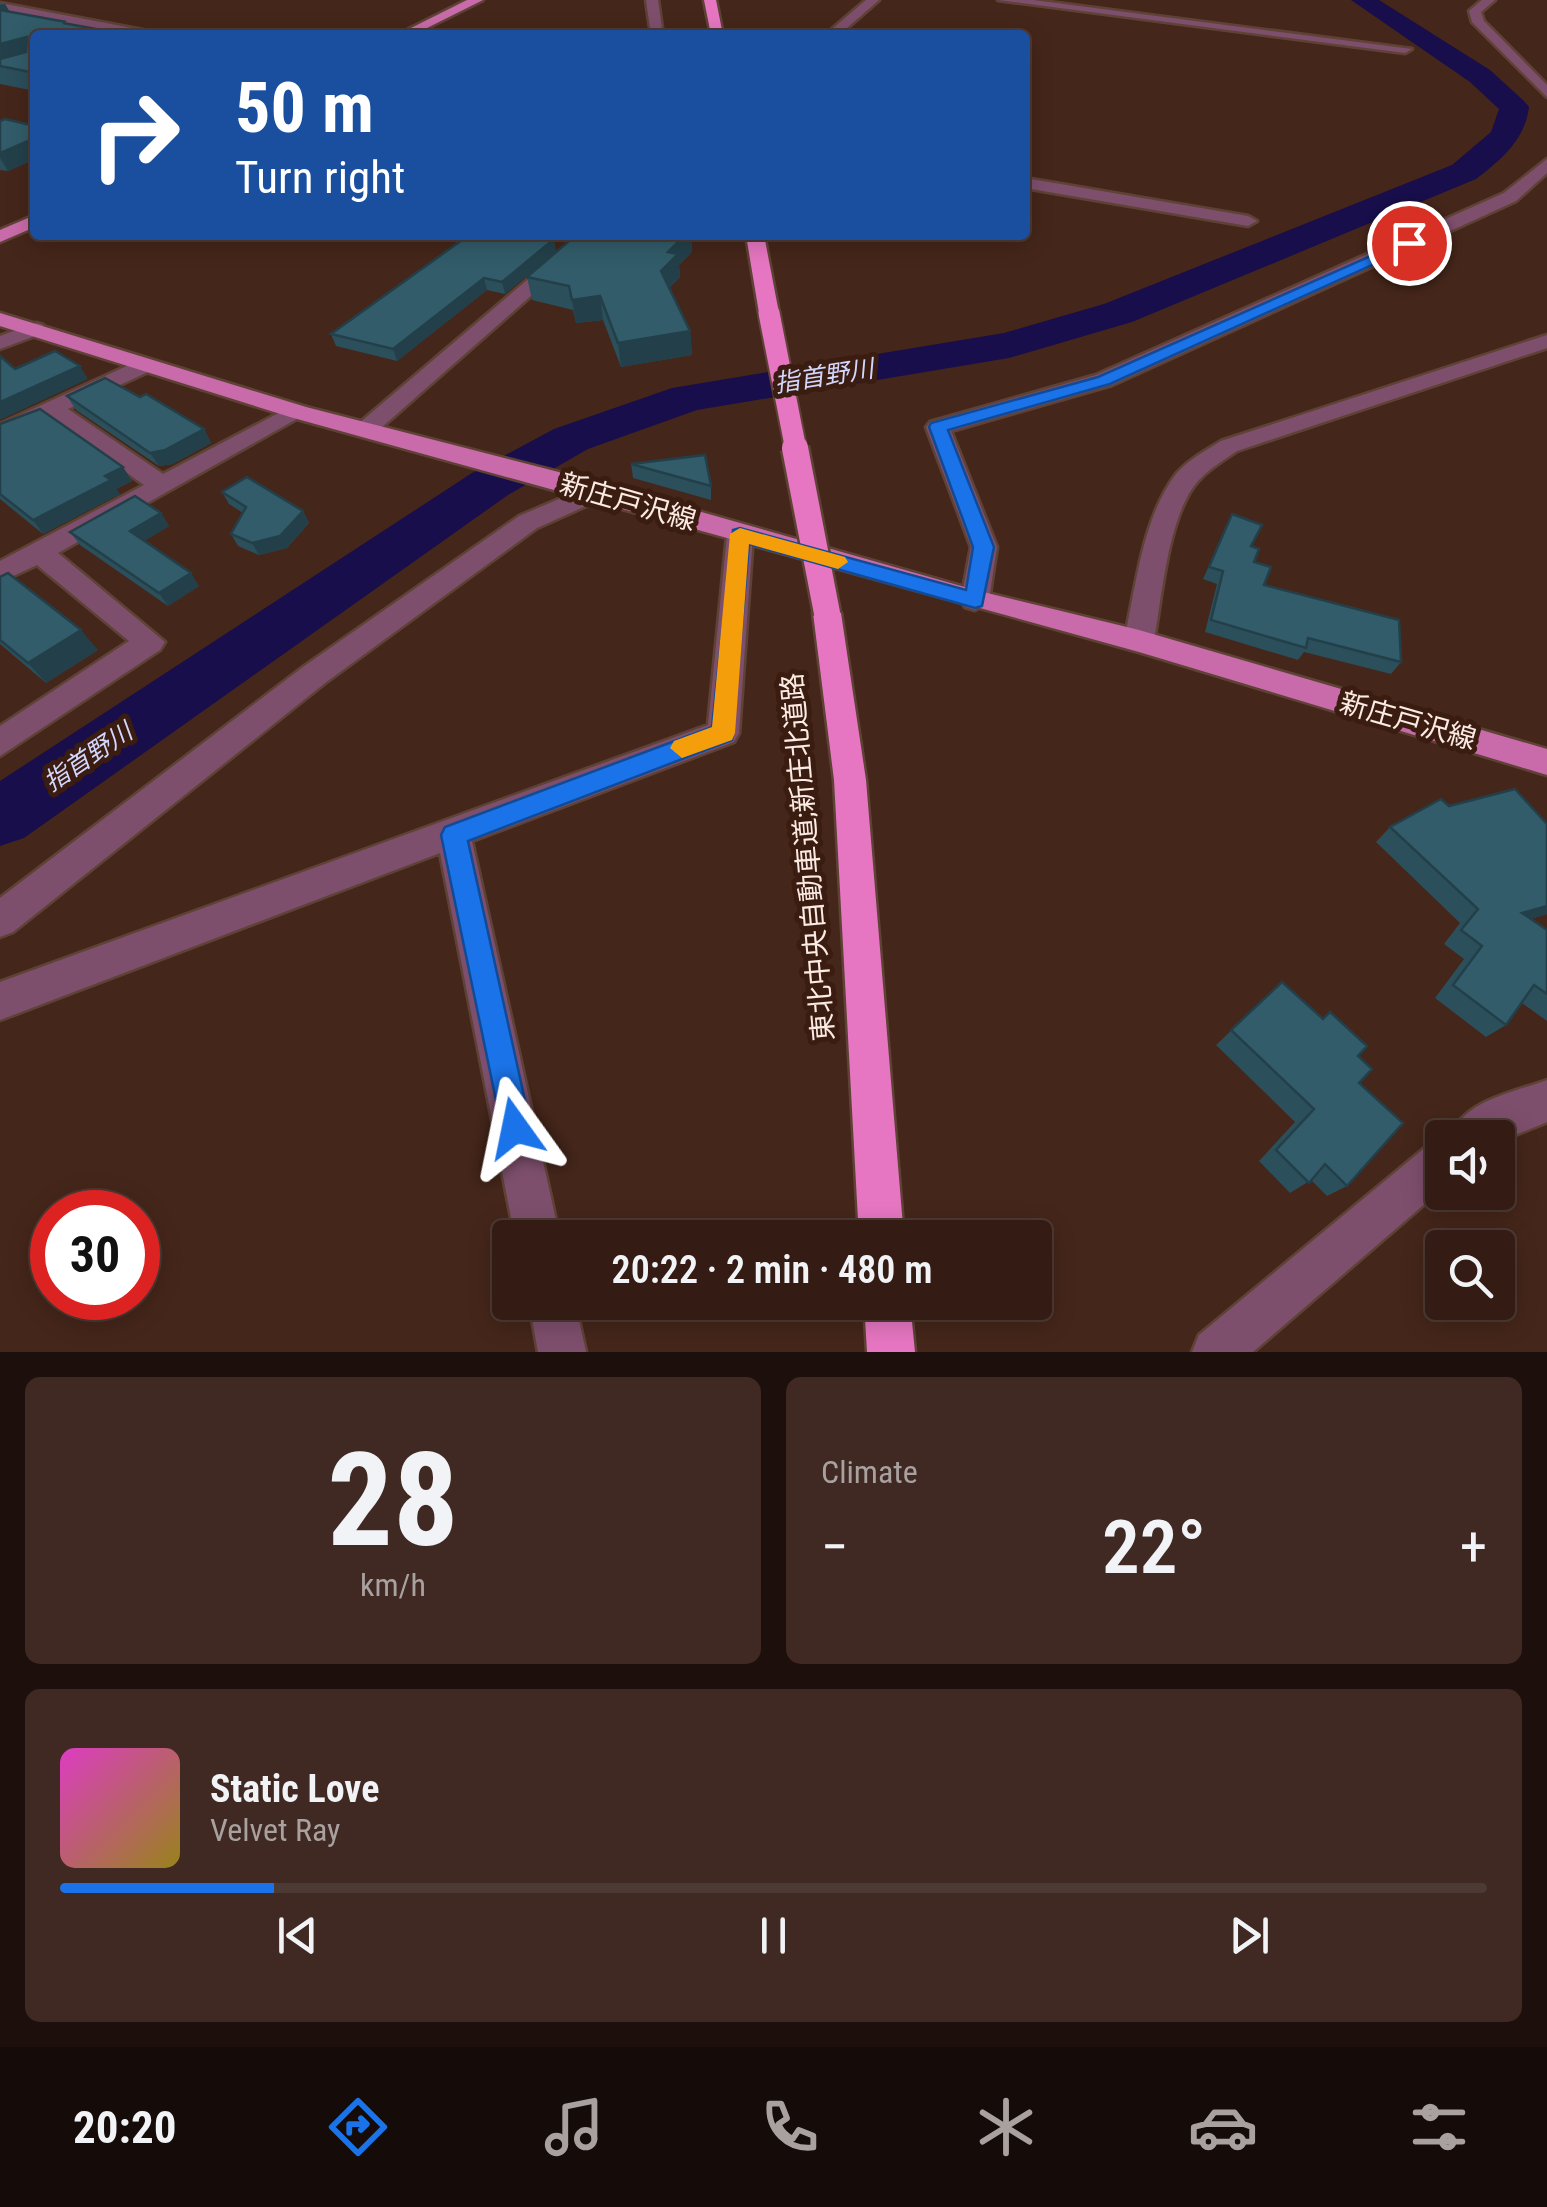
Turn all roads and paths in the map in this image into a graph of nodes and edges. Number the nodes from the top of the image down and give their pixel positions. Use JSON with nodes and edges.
{"nodes":[{"id":1,"x":477,"y":0,"type":"edge"},
{"id":2,"x":652,"y":0,"type":"edge"},
{"id":3,"x":710,"y":0,"type":"edge"},
{"id":4,"x":873,"y":0,"type":"edge"},
{"id":5,"x":1004,"y":0,"type":"edge"},
{"id":6,"x":1489,"y":0,"type":"edge"},
{"id":7,"x":0,"y":8,"type":"edge"},
{"id":8,"x":104,"y":30,"type":"edge"},
{"id":9,"x":414,"y":30,"type":"edge"},
{"id":10,"x":656,"y":30,"type":"edge"},
{"id":11,"x":716,"y":30,"type":"edge"},
{"id":12,"x":837,"y":30,"type":"edge"},
{"id":13,"x":1406,"y":49,"type":"dead end"},
{"id":14,"x":1547,"y":92,"type":"edge"},
{"id":15,"x":1547,"y":164,"type":"edge"},
{"id":16,"x":1030,"y":184,"type":"edge"},
{"id":17,"x":1248,"y":221,"type":"dead end"},
{"id":18,"x":30,"y":223,"type":"edge"},
{"id":19,"x":0,"y":238,"type":"edge"},
{"id":20,"x":586,"y":240,"type":"edge"},
{"id":21,"x":755,"y":240,"type":"edge"},
{"id":22,"x":0,"y":319,"type":"edge"},
{"id":23,"x":36,"y":329,"type":"junction"},
{"id":24,"x":1547,"y":341,"type":"edge"},
{"id":25,"x":0,"y":343,"type":"edge"},
{"id":26,"x":142,"y":366,"type":"junction"},
{"id":27,"x":51,"y":408,"type":"junction"},
{"id":28,"x":298,"y":412,"type":"junction"},
{"id":29,"x":364,"y":430,"type":"junction"},
{"id":30,"x":0,"y":432,"type":"edge"},
{"id":31,"x":163,"y":486,"type":"junction"},
{"id":32,"x":585,"y":488,"type":"junction"},
{"id":33,"x":740,"y":534,"type":"junction"},
{"id":34,"x":40,"y":553,"type":"junction"},
{"id":35,"x":0,"y":573,"type":"edge"},
{"id":36,"x":975,"y":600,"type":"junction"},
{"id":37,"x":1138,"y":641,"type":"junction"},
{"id":38,"x":0,"y":743,"type":"edge"},
{"id":39,"x":1547,"y":762,"type":"edge"},
{"id":40,"x":454,"y":835,"type":"junction"},
{"id":41,"x":0,"y":920,"type":"edge"},
{"id":42,"x":0,"y":1001,"type":"edge"},
{"id":43,"x":1547,"y":1101,"type":"edge"},
{"id":44,"x":1495,"y":1120,"type":"edge"},
{"id":45,"x":1425,"y":1175,"type":"edge"},
{"id":46,"x":534,"y":1220,"type":"edge"},
{"id":47,"x":881,"y":1220,"type":"edge"},
{"id":48,"x":556,"y":1320,"type":"edge"},
{"id":49,"x":888,"y":1320,"type":"edge"},
{"id":50,"x":562,"y":1352,"type":"edge"},
{"id":51,"x":891,"y":1352,"type":"edge"},
{"id":52,"x":1216,"y":1352,"type":"edge"}],
"edges":[{"from":1,"to":9,"type":"main road"},
{"from":2,"to":10,"type":"street"},
{"from":3,"to":11,"type":"highway"},
{"from":4,"to":12,"type":"street"},
{"from":5,"to":13,"type":"street"},
{"from":6,"to":14,"type":"street"},
{"from":7,"to":8,"type":"street"},
{"from":15,"to":36,"type":"street"},
{"from":16,"to":17,"type":"street"},
{"from":18,"to":19,"type":"main road"},
{"from":20,"to":29,"type":"street"},
{"from":21,"to":47,"type":"highway","name":"東北中央自動車道;新庄北道路","bridge":true},
{"from":22,"to":23,"type":"main road","name":"新庄戸沢線"},
{"from":23,"to":25,"type":"street"},
{"from":23,"to":26,"type":"main road","name":"新庄戸沢線"},
{"from":24,"to":37,"type":"street"},
{"from":26,"to":27,"type":"street"},
{"from":26,"to":28,"type":"main road","name":"新庄戸沢線"},
{"from":27,"to":30,"type":"street"},
{"from":27,"to":31,"type":"street"},
{"from":28,"to":29,"type":"main road","name":"新庄戸沢線"},
{"from":28,"to":31,"type":"street"},
{"from":29,"to":32,"type":"main road","name":"新庄戸沢線"},
{"from":31,"to":34,"type":"street"},
{"from":32,"to":33,"type":"main road","name":"新庄戸沢線"},
{"from":32,"to":41,"type":"street"},
{"from":33,"to":36,"type":"main road","name":"新庄戸沢線"},
{"from":33,"to":40,"type":"street"},
{"from":34,"to":35,"type":"street"},
{"from":34,"to":38,"type":"street"},
{"from":36,"to":37,"type":"main road","name":"新庄戸沢線"},
{"from":37,"to":39,"type":"main road","name":"新庄戸沢線"},
{"from":40,"to":42,"type":"street"},
{"from":40,"to":46,"type":"street"},
{"from":43,"to":44,"type":"street"},
{"from":45,"to":52,"type":"street"},
{"from":48,"to":50,"type":"street"},
{"from":49,"to":51,"type":"highway"}]}
